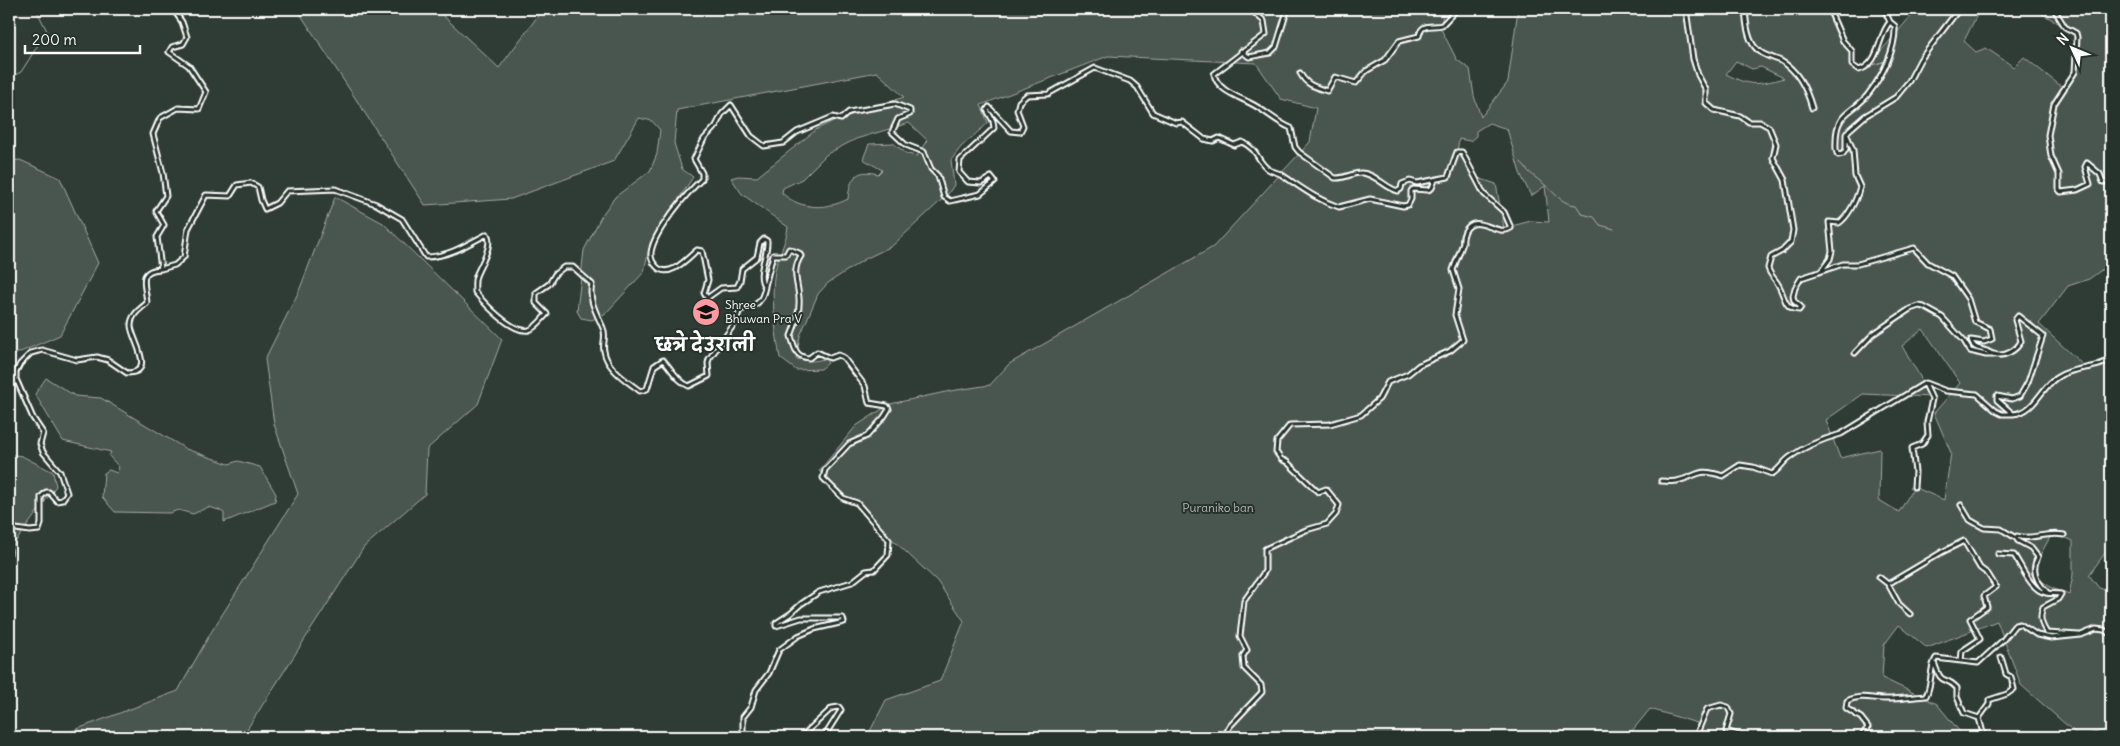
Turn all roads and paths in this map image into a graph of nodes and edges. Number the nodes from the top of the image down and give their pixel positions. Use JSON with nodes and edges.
{"nodes":[{"id":1,"x":173,"y":9,"type":"edge"},
{"id":2,"x":1250,"y":9,"type":"edge"},
{"id":3,"x":1285,"y":9,"type":"edge"},
{"id":4,"x":1457,"y":9,"type":"edge"},
{"id":5,"x":1686,"y":9,"type":"edge"},
{"id":6,"x":1745,"y":9,"type":"edge"},
{"id":7,"x":1829,"y":9,"type":"edge"},
{"id":8,"x":1884,"y":9,"type":"edge"},
{"id":9,"x":1959,"y":9,"type":"edge"},
{"id":10,"x":2054,"y":9,"type":"edge"},
{"id":11,"x":1890,"y":22,"type":"junction"},
{"id":12,"x":1241,"y":51,"type":"junction"},
{"id":13,"x":1300,"y":73,"type":"dead end"},
{"id":14,"x":1812,"y":108,"type":"dead end"},
{"id":15,"x":1846,"y":134,"type":"junction"},
{"id":16,"x":1435,"y":180,"type":"junction"},
{"id":17,"x":2111,"y":182,"type":"edge"},
{"id":18,"x":161,"y":269,"type":"junction"},
{"id":19,"x":1821,"y":271,"type":"junction"},
{"id":20,"x":765,"y":287,"type":"junction"},
{"id":21,"x":1855,"y":353,"type":"dead end"},
{"id":22,"x":1995,"y":355,"type":"junction"},
{"id":23,"x":2111,"y":358,"type":"edge"},
{"id":24,"x":1924,"y":383,"type":"junction"},
{"id":25,"x":2012,"y":414,"type":"junction"},
{"id":26,"x":1660,"y":481,"type":"dead end"},
{"id":27,"x":1914,"y":487,"type":"dead end"},
{"id":28,"x":1961,"y":505,"type":"dead end"},
{"id":29,"x":9,"y":528,"type":"edge"},
{"id":30,"x":2064,"y":535,"type":"dead end"},
{"id":31,"x":2016,"y":538,"type":"junction"},
{"id":32,"x":1998,"y":554,"type":"dead end"},
{"id":33,"x":1879,"y":577,"type":"dead end"},
{"id":34,"x":1888,"y":584,"type":"junction"},
{"id":35,"x":2048,"y":593,"type":"junction"},
{"id":36,"x":1910,"y":614,"type":"dead end"},
{"id":37,"x":2111,"y":635,"type":"edge"},
{"id":38,"x":2079,"y":636,"type":"junction"},
{"id":39,"x":2002,"y":657,"type":"dead end"},
{"id":40,"x":1961,"y":661,"type":"junction"},
{"id":41,"x":1934,"y":662,"type":"junction"},
{"id":42,"x":1979,"y":718,"type":"junction"},
{"id":43,"x":2111,"y":720,"type":"edge"},
{"id":44,"x":743,"y":737,"type":"edge"},
{"id":45,"x":801,"y":737,"type":"edge"},
{"id":46,"x":824,"y":737,"type":"edge"},
{"id":47,"x":1224,"y":737,"type":"edge"},
{"id":48,"x":1698,"y":737,"type":"edge"},
{"id":49,"x":1745,"y":737,"type":"edge"},
{"id":50,"x":1861,"y":737,"type":"edge"},
{"id":51,"x":1984,"y":737,"type":"edge"},
{"id":52,"x":2109,"y":737,"type":"edge"}],
"edges":[{"from":1,"to":18,"type":"street"},
{"from":2,"to":12,"type":"street"},
{"from":3,"to":12,"type":"street"},
{"from":4,"to":13,"type":"street"},
{"from":5,"to":19,"type":"street"},
{"from":6,"to":14,"type":"street"},
{"from":7,"to":11,"type":"street"},
{"from":8,"to":11,"type":"street"},
{"from":9,"to":15,"type":"street"},
{"from":10,"to":17,"type":"street"},
{"from":11,"to":15,"type":"street"},
{"from":12,"to":16,"type":"street"},
{"from":15,"to":19,"type":"street"},
{"from":16,"to":20,"type":"street"},
{"from":16,"to":47,"type":"street"},
{"from":18,"to":20,"type":"street"},
{"from":18,"to":29,"type":"street"},
{"from":19,"to":22,"type":"street"},
{"from":20,"to":44,"type":"street"},
{"from":21,"to":22,"type":"street"},
{"from":22,"to":25,"type":"street"},
{"from":23,"to":25,"type":"street"},
{"from":24,"to":25,"type":"street"},
{"from":24,"to":26,"type":"street"},
{"from":24,"to":27,"type":"street"},
{"from":28,"to":31,"type":"street"},
{"from":30,"to":31,"type":"street"},
{"from":31,"to":35,"type":"street"},
{"from":32,"to":35,"type":"street"},
{"from":33,"to":34,"type":"street"},
{"from":34,"to":36,"type":"street"},
{"from":34,"to":40,"type":"street"},
{"from":35,"to":38,"type":"street"},
{"from":37,"to":38,"type":"street"},
{"from":38,"to":40,"type":"street"},
{"from":39,"to":42,"type":"street"},
{"from":40,"to":41,"type":"street"},
{"from":41,"to":42,"type":"street"},
{"from":41,"to":50,"type":"street"},
{"from":42,"to":51,"type":"street"},
{"from":43,"to":52,"type":"street"},
{"from":45,"to":46,"type":"street"},
{"from":48,"to":49,"type":"street"}]}
